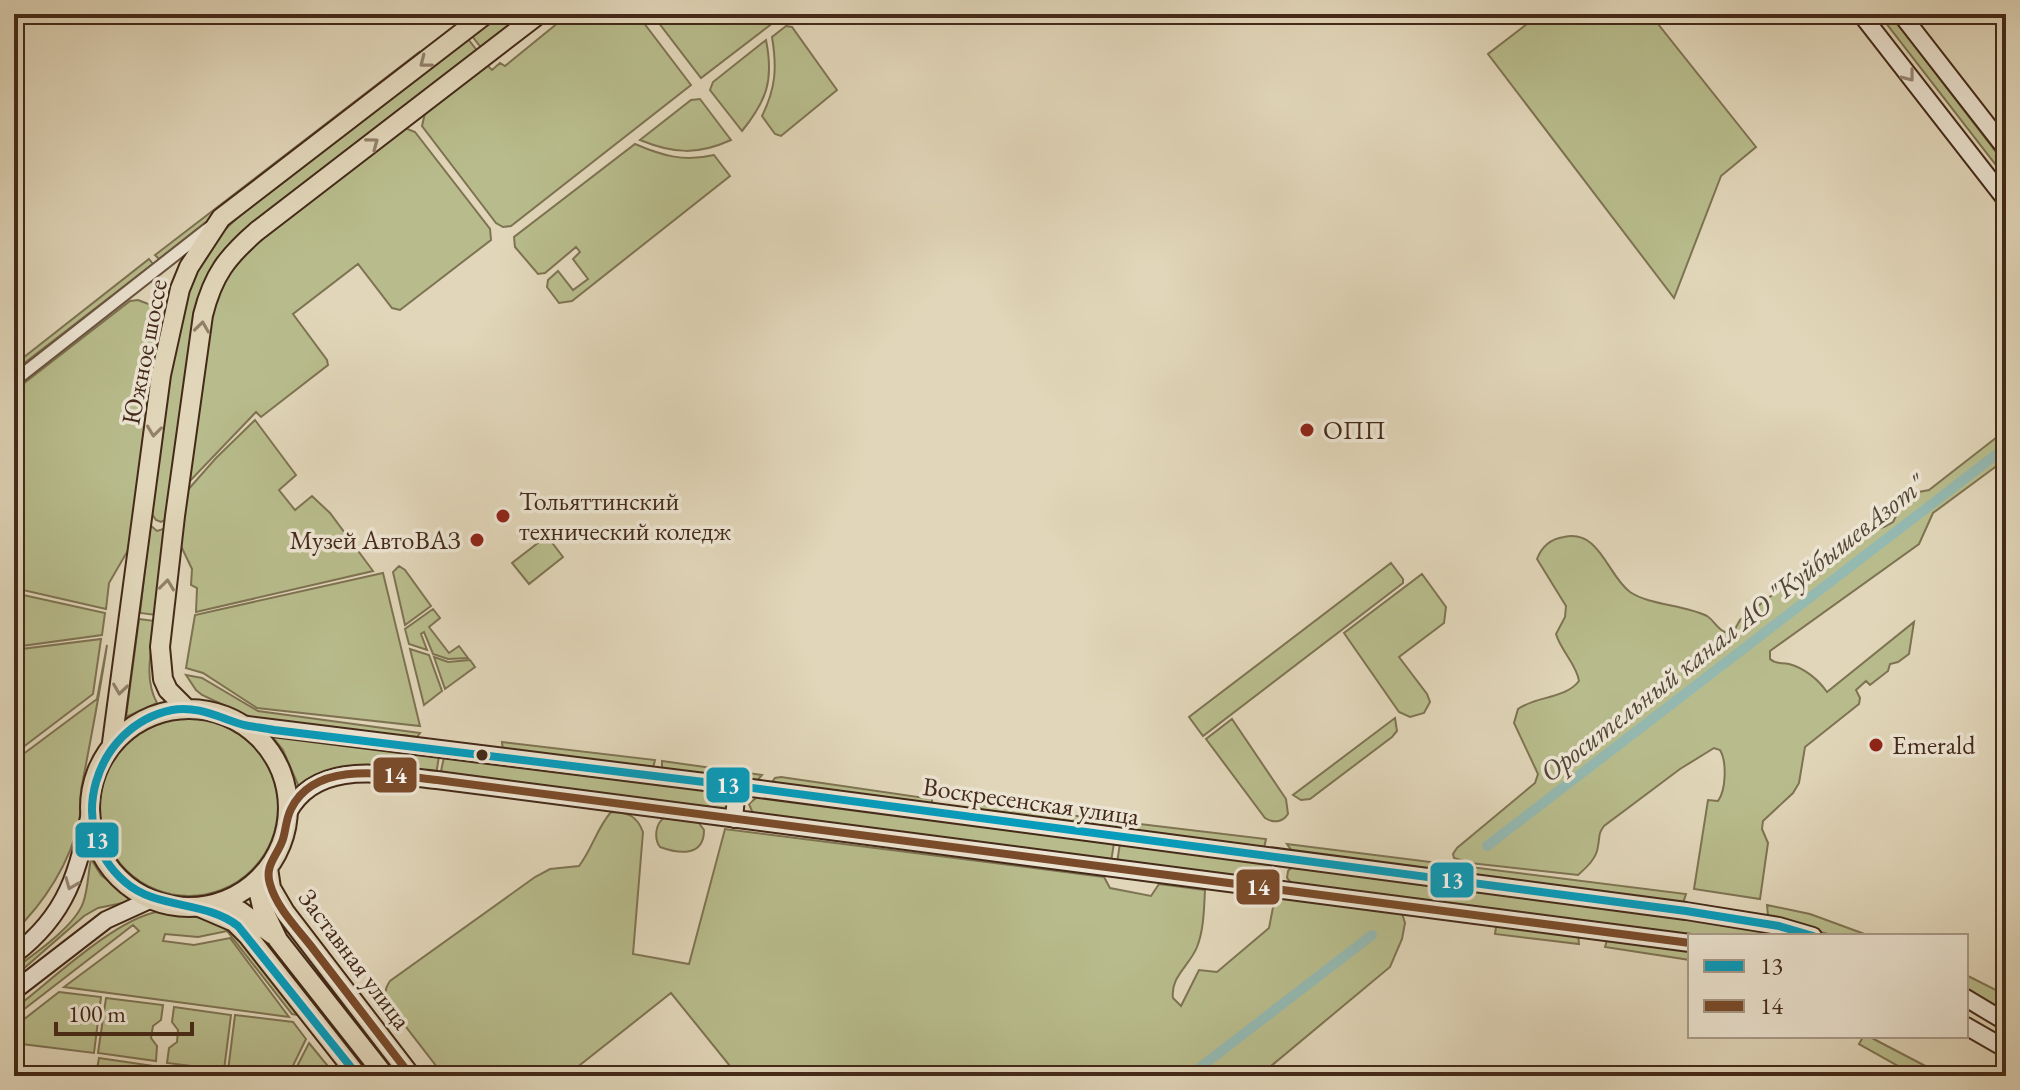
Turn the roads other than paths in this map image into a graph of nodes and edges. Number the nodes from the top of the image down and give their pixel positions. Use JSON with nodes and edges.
{"nodes":[{"id":1,"x":486,"y":14,"type":"edge"},
{"id":2,"x":539,"y":14,"type":"edge"},
{"id":3,"x":1861,"y":14,"type":"edge"},
{"id":4,"x":1901,"y":14,"type":"edge"},
{"id":5,"x":2006,"y":149,"type":"edge"},
{"id":6,"x":2006,"y":200,"type":"edge"},
{"id":7,"x":221,"y":218,"type":"junction"},
{"id":8,"x":14,"y":381,"type":"edge"},
{"id":9,"x":143,"y":515,"type":"junction"},
{"id":10,"x":175,"y":516,"type":"junction"},
{"id":11,"x":187,"y":709,"type":"junction"},
{"id":12,"x":240,"y":724,"type":"junction"},
{"id":13,"x":112,"y":743,"type":"junction"},
{"id":14,"x":737,"y":786,"type":"junction"},
{"id":15,"x":91,"y":808,"type":"junction"},
{"id":16,"x":288,"y":813,"type":"junction"},
{"id":17,"x":734,"y":819,"type":"junction"},
{"id":18,"x":1278,"y":859,"type":"junction"},
{"id":19,"x":262,"y":874,"type":"junction"},
{"id":20,"x":1274,"y":889,"type":"junction"},
{"id":21,"x":152,"y":899,"type":"junction"},
{"id":22,"x":202,"y":905,"type":"junction"},
{"id":23,"x":1806,"y":934,"type":"edge"},
{"id":24,"x":278,"y":940,"type":"junction"},
{"id":25,"x":1688,"y":943,"type":"edge"},
{"id":26,"x":14,"y":955,"type":"edge"},
{"id":27,"x":14,"y":991,"type":"edge"},
{"id":28,"x":1968,"y":999,"type":"edge"},
{"id":29,"x":2006,"y":1022,"type":"edge"},
{"id":30,"x":1968,"y":1027,"type":"edge"},
{"id":31,"x":2006,"y":1049,"type":"edge"},
{"id":32,"x":358,"y":1076,"type":"edge"},
{"id":33,"x":385,"y":1076,"type":"edge"},
{"id":34,"x":411,"y":1076,"type":"edge"}],
"edges":[{"from":1,"to":7,"type":"main road","name":"Южное шоссе","one_way":true},
{"from":10,"to":2,"type":"main road","name":"Южное шоссе","one_way":true},
{"from":3,"to":6,"type":"main road","one_way":true},
{"from":4,"to":5,"type":"main road"},
{"from":7,"to":8,"type":"street"},
{"from":7,"to":9,"type":"main road","name":"Южное шоссе","one_way":true},
{"from":9,"to":10,"type":"main road"},
{"from":9,"to":13,"type":"main road","name":"Южное шоссе","one_way":true},
{"from":11,"to":10,"type":"main road","name":"Южное шоссе","one_way":true},
{"from":11,"to":12,"type":"main road"},
{"from":11,"to":13,"type":"main road"},
{"from":12,"to":14,"type":"main road","name":"Воскресенская улица"},
{"from":12,"to":16,"type":"main road"},
{"from":13,"to":15,"type":"main road"},
{"from":14,"to":17,"type":"main road"},
{"from":14,"to":18,"type":"main road","name":"Воскресенская улица"},
{"from":15,"to":21,"type":"main road"},
{"from":15,"to":26,"type":"main road","one_way":true},
{"from":16,"to":17,"type":"main road"},
{"from":16,"to":19,"type":"main road"},
{"from":17,"to":20,"type":"main road"},
{"from":18,"to":20,"type":"main road"},
{"from":18,"to":23,"type":"main road","name":"Воскресенская улица"},
{"from":19,"to":22,"type":"main road"},
{"from":19,"to":24,"type":"main road","name":"Заставная улица"},
{"from":19,"to":34,"type":"main road","name":"Заставная улица"},
{"from":20,"to":25,"type":"main road"},
{"from":21,"to":22,"type":"main road"},
{"from":21,"to":27,"type":"main road"},
{"from":22,"to":24,"type":"main road","name":"Заставная улица"},
{"from":22,"to":32,"type":"main road"},
{"from":24,"to":33,"type":"main road","name":"Заставная улица"},
{"from":28,"to":29,"type":"main road"},
{"from":30,"to":31,"type":"main road"}]}
